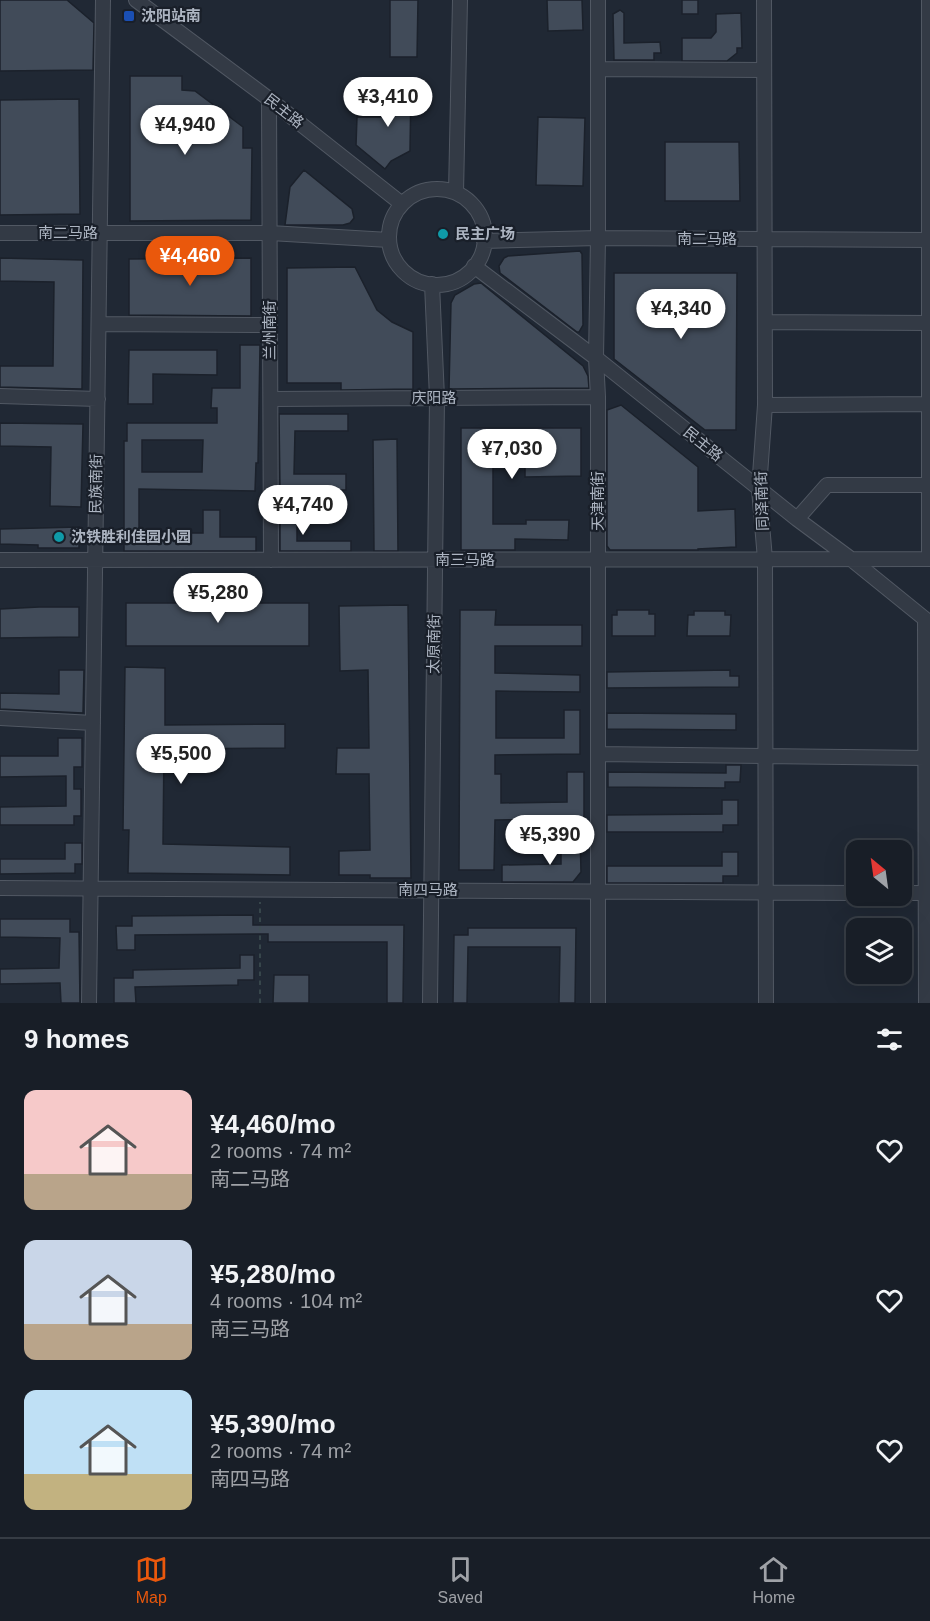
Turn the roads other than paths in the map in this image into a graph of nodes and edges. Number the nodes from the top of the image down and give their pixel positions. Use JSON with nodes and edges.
{"nodes":[{"id":1,"x":103,"y":0,"type":"edge"},
{"id":2,"x":136,"y":0,"type":"edge"},
{"id":3,"x":460,"y":0,"type":"edge"},
{"id":4,"x":598,"y":0,"type":"edge"},
{"id":5,"x":764,"y":0,"type":"edge"},
{"id":6,"x":929,"y":0,"type":"edge"},
{"id":7,"x":598,"y":69,"type":"junction"},
{"id":8,"x":764,"y":69,"type":"junction"},
{"id":9,"x":269,"y":99,"type":"junction"},
{"id":10,"x":456,"y":193,"type":"junction"},
{"id":11,"x":402,"y":204,"type":"junction"},
{"id":12,"x":0,"y":233,"type":"edge"},
{"id":13,"x":100,"y":233,"type":"junction"},
{"id":14,"x":270,"y":233,"type":"junction"},
{"id":15,"x":598,"y":238,"type":"junction"},
{"id":16,"x":764,"y":239,"type":"junction"},
{"id":17,"x":389,"y":240,"type":"junction"},
{"id":18,"x":930,"y":240,"type":"edge"},
{"id":19,"x":484,"y":241,"type":"junction"},
{"id":20,"x":474,"y":266,"type":"junction"},
{"id":21,"x":432,"y":284,"type":"junction"},
{"id":22,"x":765,"y":322,"type":"junction"},
{"id":23,"x":930,"y":323,"type":"edge"},
{"id":24,"x":99,"y":324,"type":"junction"},
{"id":25,"x":270,"y":325,"type":"junction"},
{"id":26,"x":596,"y":358,"type":"junction"},
{"id":27,"x":0,"y":396,"type":"edge"},
{"id":28,"x":598,"y":397,"type":"junction"},
{"id":29,"x":436,"y":398,"type":"junction"},
{"id":30,"x":98,"y":399,"type":"junction"},
{"id":31,"x":271,"y":399,"type":"junction"},
{"id":32,"x":930,"y":404,"type":"edge"},
{"id":33,"x":765,"y":405,"type":"junction"},
{"id":34,"x":929,"y":485,"type":"edge"},
{"id":35,"x":759,"y":489,"type":"junction"},
{"id":36,"x":797,"y":519,"type":"junction"},
{"id":37,"x":598,"y":559,"type":"junction"},
{"id":38,"x":765,"y":559,"type":"junction"},
{"id":39,"x":851,"y":559,"type":"junction"},
{"id":40,"x":929,"y":559,"type":"edge"},
{"id":41,"x":0,"y":560,"type":"edge"},
{"id":42,"x":95,"y":560,"type":"junction"},
{"id":43,"x":271,"y":560,"type":"junction"},
{"id":44,"x":435,"y":560,"type":"junction"},
{"id":45,"x":928,"y":621,"type":"edge"},
{"id":46,"x":0,"y":718,"type":"edge"},
{"id":47,"x":93,"y":723,"type":"junction"},
{"id":48,"x":598,"y":754,"type":"junction"},
{"id":49,"x":765,"y":756,"type":"junction"},
{"id":50,"x":926,"y":758,"type":"junction"},
{"id":51,"x":0,"y":888,"type":"edge"},
{"id":52,"x":91,"y":888,"type":"junction"},
{"id":53,"x":431,"y":890,"type":"junction"},
{"id":54,"x":598,"y":891,"type":"junction"},
{"id":55,"x":766,"y":892,"type":"junction"},
{"id":56,"x":846,"y":893,"type":"edge"},
{"id":57,"x":912,"y":893,"type":"edge"},
{"id":58,"x":928,"y":893,"type":"edge"},
{"id":59,"x":89,"y":1003,"type":"edge"},
{"id":60,"x":430,"y":1003,"type":"edge"},
{"id":61,"x":598,"y":1003,"type":"edge"},
{"id":62,"x":766,"y":1003,"type":"edge"},
{"id":63,"x":926,"y":1003,"type":"edge"}],
"edges":[{"from":1,"to":13,"type":"street","name":"民族南街"},
{"from":2,"to":9,"type":"street","name":"民主路"},
{"from":3,"to":10,"type":"street"},
{"from":4,"to":7,"type":"street","name":"天津南街"},
{"from":5,"to":8,"type":"street","name":"同泽南街"},
{"from":6,"to":18,"type":"street"},
{"from":7,"to":8,"type":"street"},
{"from":7,"to":15,"type":"street","name":"天津南街"},
{"from":8,"to":16,"type":"street","name":"同泽南街"},
{"from":9,"to":11,"type":"street","name":"民主路"},
{"from":9,"to":14,"type":"street","name":"兰州南街"},
{"from":10,"to":11,"type":"street"},
{"from":10,"to":19,"type":"street"},
{"from":11,"to":17,"type":"street"},
{"from":12,"to":13,"type":"street","name":"南二马路"},
{"from":13,"to":14,"type":"street","name":"南二马路"},
{"from":13,"to":24,"type":"street","name":"民族南街"},
{"from":14,"to":17,"type":"street","name":"南二马路"},
{"from":14,"to":25,"type":"street","name":"兰州南街"},
{"from":15,"to":16,"type":"street","name":"南二马路"},
{"from":15,"to":19,"type":"street","name":"南二马路"},
{"from":15,"to":26,"type":"street","name":"天津南街"},
{"from":16,"to":18,"type":"street","name":"南二马路"},
{"from":16,"to":22,"type":"street","name":"同泽南街"},
{"from":17,"to":21,"type":"street"},
{"from":18,"to":23,"type":"street"},
{"from":19,"to":20,"type":"street"},
{"from":20,"to":21,"type":"street"},
{"from":20,"to":26,"type":"street","name":"民主路"},
{"from":21,"to":29,"type":"street","name":"太原南街"},
{"from":22,"to":23,"type":"street"},
{"from":22,"to":33,"type":"street","name":"同泽南街"},
{"from":23,"to":32,"type":"street"},
{"from":24,"to":25,"type":"street"},
{"from":24,"to":30,"type":"street","name":"民族南街"},
{"from":25,"to":31,"type":"street","name":"兰州南街"},
{"from":26,"to":28,"type":"street","name":"天津南街"},
{"from":26,"to":35,"type":"street","name":"民主路"},
{"from":27,"to":30,"type":"street"},
{"from":28,"to":29,"type":"street","name":"庆阳路"},
{"from":28,"to":37,"type":"street","name":"天津南街"},
{"from":29,"to":31,"type":"street","name":"庆阳路"},
{"from":29,"to":44,"type":"street","name":"太原南街"},
{"from":30,"to":42,"type":"street","name":"民族南街"},
{"from":31,"to":43,"type":"street","name":"兰州南街"},
{"from":32,"to":33,"type":"street"},
{"from":32,"to":34,"type":"street"},
{"from":33,"to":35,"type":"street","name":"同泽南街"},
{"from":34,"to":36,"type":"street"},
{"from":34,"to":40,"type":"street"},
{"from":35,"to":36,"type":"street","name":"民主路"},
{"from":35,"to":38,"type":"street","name":"同泽南街"},
{"from":36,"to":39,"type":"street","name":"民主路"},
{"from":37,"to":38,"type":"street","name":"南三马路"},
{"from":37,"to":44,"type":"street","name":"南三马路"},
{"from":37,"to":48,"type":"street","name":"天津南街"},
{"from":38,"to":39,"type":"street","name":"南三马路"},
{"from":38,"to":49,"type":"street","name":"同泽南街"},
{"from":39,"to":40,"type":"street","name":"南三马路"},
{"from":39,"to":45,"type":"street","name":"民主路"},
{"from":41,"to":42,"type":"street","name":"南三马路"},
{"from":42,"to":43,"type":"street","name":"南三马路"},
{"from":42,"to":47,"type":"street","name":"民族南街"},
{"from":43,"to":44,"type":"street","name":"南三马路"},
{"from":44,"to":53,"type":"street","name":"太原南街"},
{"from":45,"to":50,"type":"street"},
{"from":46,"to":47,"type":"street"},
{"from":47,"to":52,"type":"street","name":"民族南街"},
{"from":48,"to":49,"type":"street"},
{"from":48,"to":54,"type":"street","name":"天津南街"},
{"from":49,"to":50,"type":"street"},
{"from":49,"to":55,"type":"street","name":"同泽南街"},
{"from":50,"to":58,"type":"street"},
{"from":51,"to":52,"type":"street","name":"南四马路"},
{"from":52,"to":53,"type":"street","name":"南四马路"},
{"from":52,"to":59,"type":"street","name":"民族南街"},
{"from":53,"to":54,"type":"street","name":"南四马路"},
{"from":53,"to":60,"type":"street","name":"太原南街"},
{"from":54,"to":55,"type":"street","name":"南四马路"},
{"from":54,"to":61,"type":"street","name":"天津南街"},
{"from":55,"to":56,"type":"street","name":"南四马路"},
{"from":55,"to":62,"type":"street","name":"同泽南街"},
{"from":57,"to":58,"type":"street"},
{"from":58,"to":63,"type":"street"}]}
